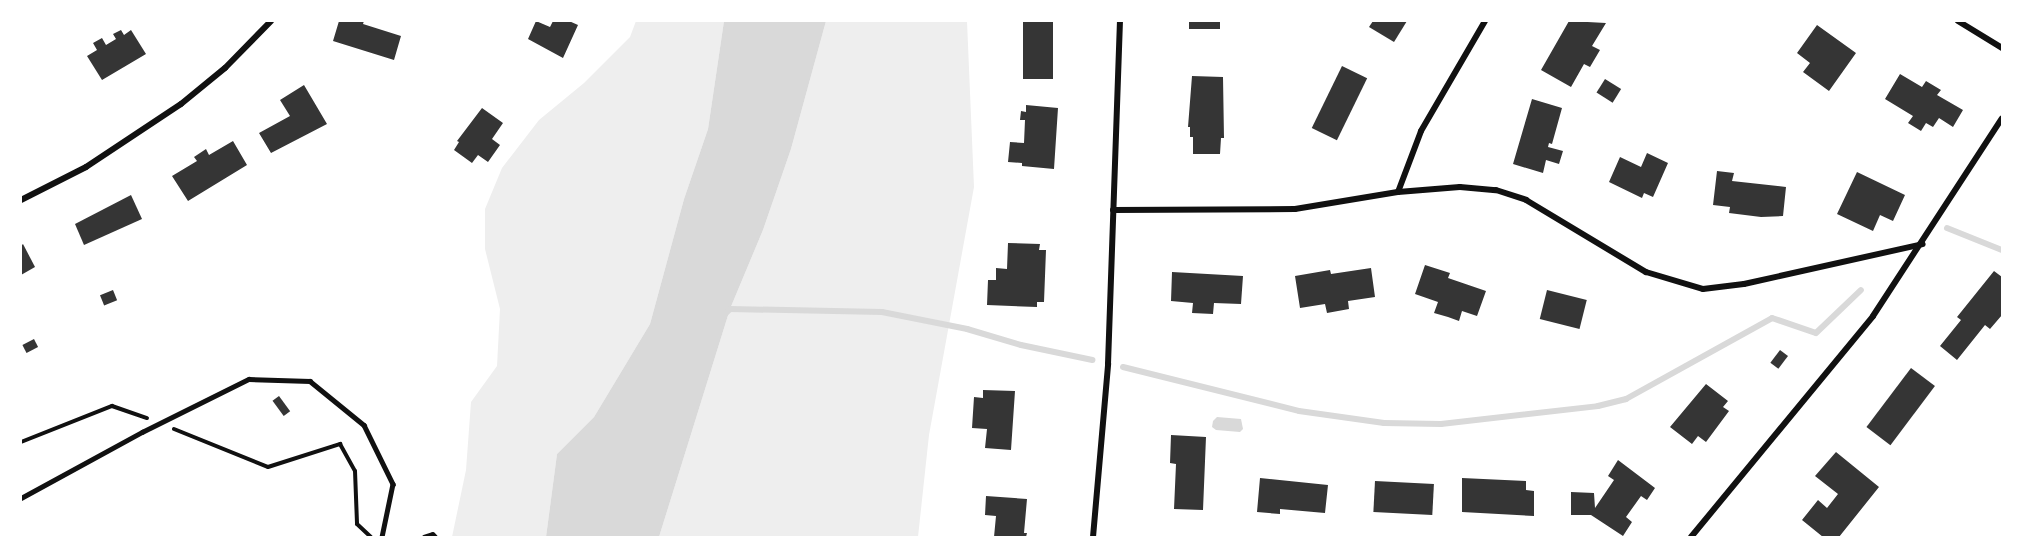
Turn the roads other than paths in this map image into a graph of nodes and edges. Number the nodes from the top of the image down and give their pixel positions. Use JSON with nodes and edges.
{"nodes":[{"id":1,"x":271,"y":21,"type":"edge"},
{"id":2,"x":1120,"y":21,"type":"edge"},
{"id":3,"x":1485,"y":21,"type":"edge"},
{"id":4,"x":1958,"y":21,"type":"edge"},
{"id":5,"x":2002,"y":48,"type":"edge"},
{"id":6,"x":2002,"y":118,"type":"edge"},
{"id":7,"x":1398,"y":192,"type":"junction"},
{"id":8,"x":21,"y":200,"type":"edge"},
{"id":9,"x":1113,"y":210,"type":"junction"},
{"id":10,"x":1923,"y":244,"type":"junction"},
{"id":11,"x":21,"y":498,"type":"edge"},
{"id":12,"x":382,"y":537,"type":"edge"},
{"id":13,"x":1093,"y":537,"type":"edge"},
{"id":14,"x":1691,"y":537,"type":"edge"}],
"edges":[{"from":1,"to":8,"type":"street"},
{"from":2,"to":9,"type":"street"},
{"from":3,"to":7,"type":"street"},
{"from":4,"to":5,"type":"street"},
{"from":6,"to":10,"type":"street"},
{"from":7,"to":9,"type":"street"},
{"from":7,"to":10,"type":"street"},
{"from":9,"to":13,"type":"street"},
{"from":10,"to":14,"type":"street"},
{"from":11,"to":12,"type":"lane"}]}
